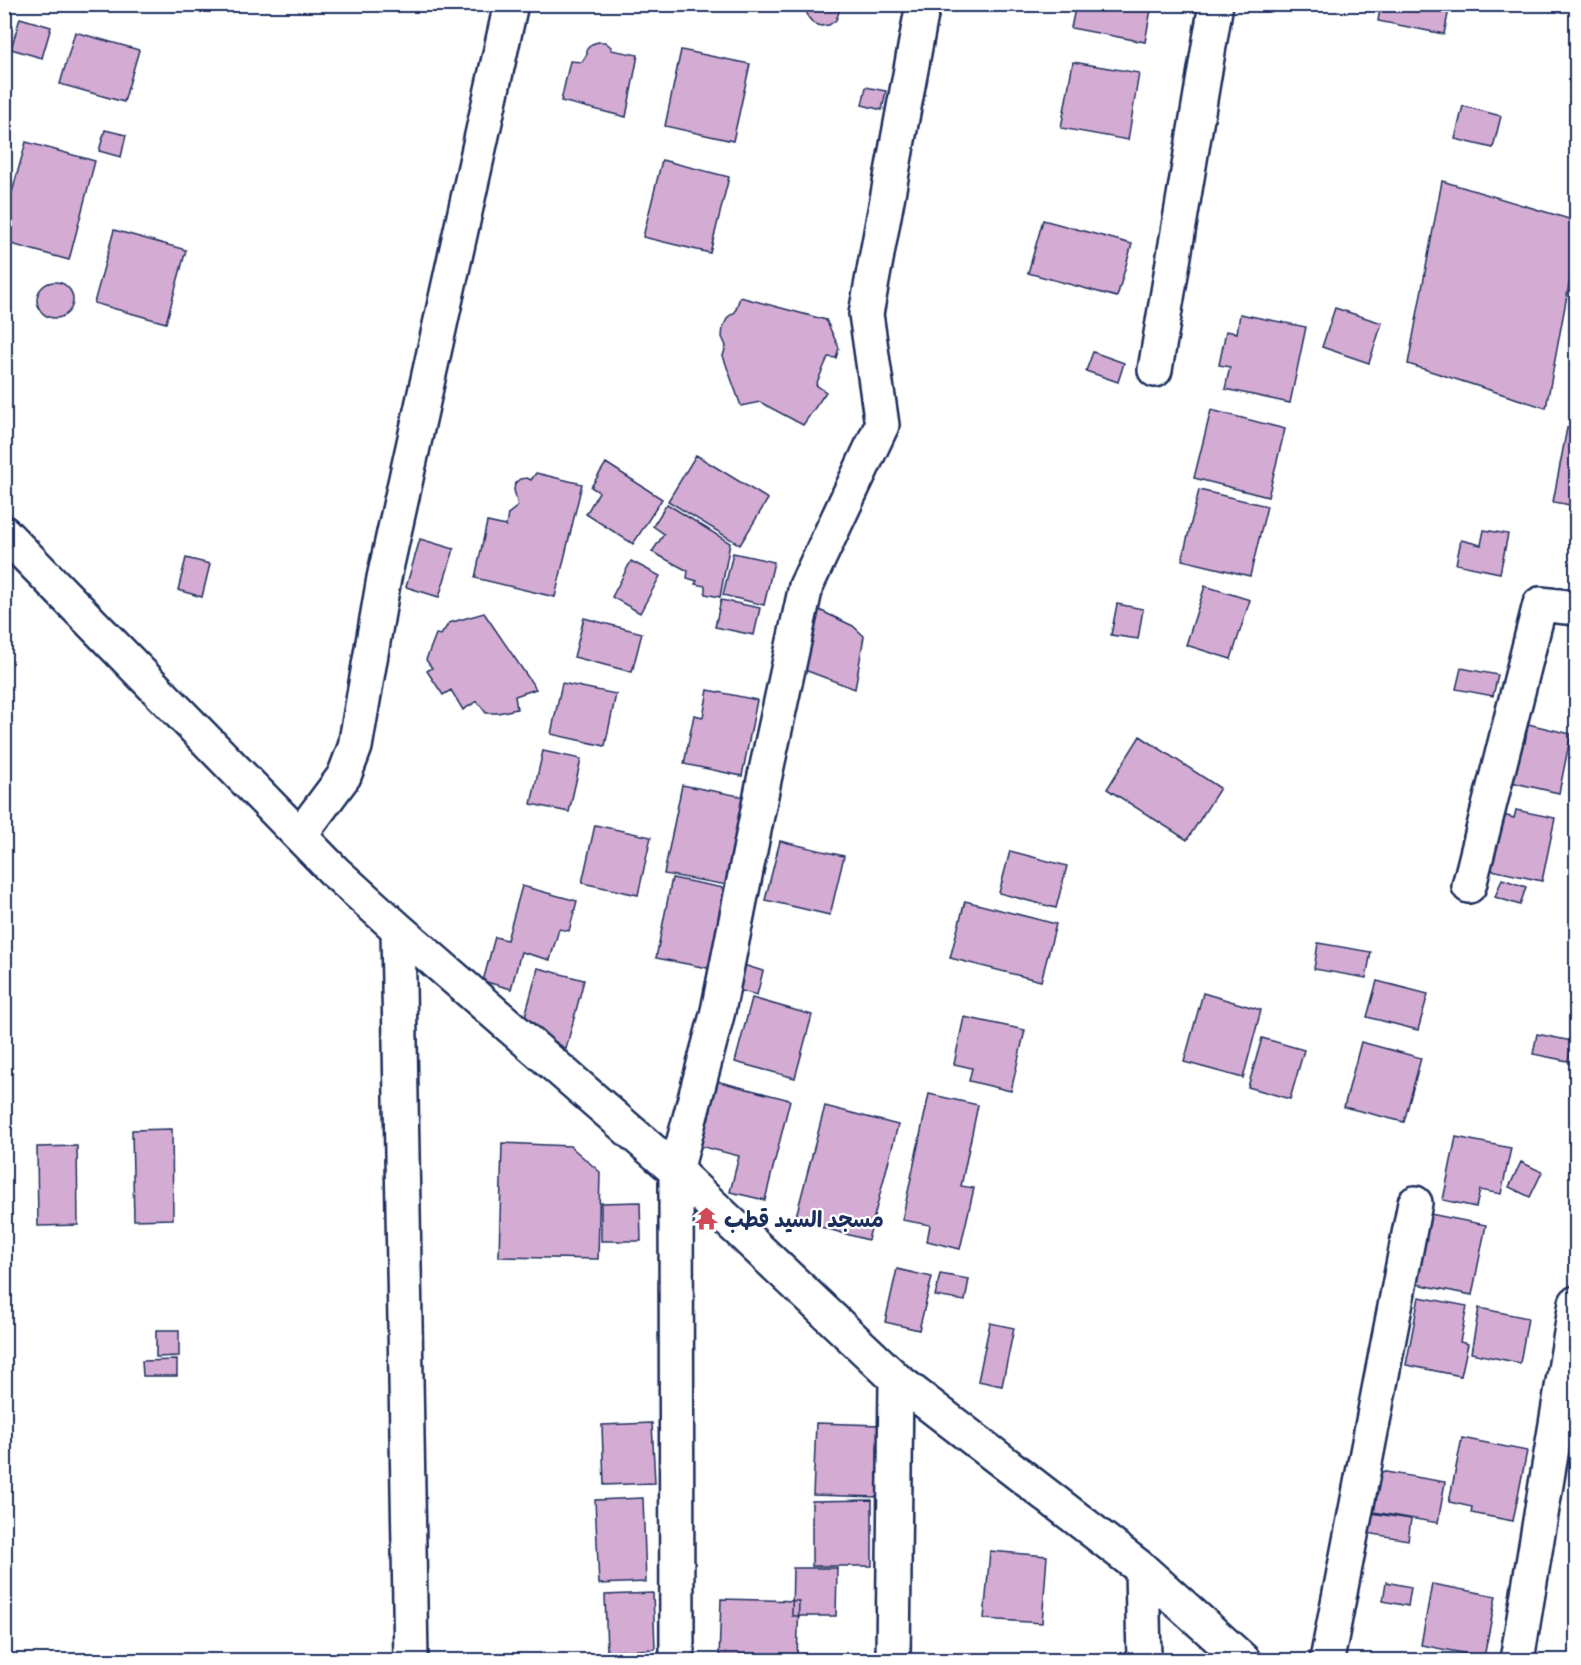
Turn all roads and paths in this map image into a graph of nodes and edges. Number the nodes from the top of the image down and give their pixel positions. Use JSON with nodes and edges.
{"nodes":[{"id":1,"x":511,"y":4,"type":"edge"},
{"id":2,"x":923,"y":4,"type":"edge"},
{"id":3,"x":1216,"y":4,"type":"edge"},
{"id":4,"x":1155,"y":370,"type":"dead end"},
{"id":5,"x":4,"y":533,"type":"edge"},
{"id":6,"x":1576,"y":608,"type":"edge"},
{"id":7,"x":300,"y":835,"type":"junction"},
{"id":8,"x":1469,"y":886,"type":"dead end"},
{"id":9,"x":398,"y":929,"type":"junction"},
{"id":10,"x":676,"y":1171,"type":"junction"},
{"id":11,"x":1415,"y":1203,"type":"dead end"},
{"id":12,"x":1576,"y":1302,"type":"edge"},
{"id":13,"x":897,"y":1379,"type":"junction"},
{"id":14,"x":1142,"y":1569,"type":"junction"},
{"id":15,"x":411,"y":1660,"type":"edge"},
{"id":16,"x":677,"y":1660,"type":"edge"},
{"id":17,"x":893,"y":1660,"type":"edge"},
{"id":18,"x":1144,"y":1660,"type":"edge"},
{"id":19,"x":1243,"y":1660,"type":"edge"},
{"id":20,"x":1327,"y":1660,"type":"edge"},
{"id":21,"x":1517,"y":1660,"type":"edge"}],
"edges":[{"from":1,"to":7,"type":"street"},
{"from":2,"to":10,"type":"street"},
{"from":3,"to":4,"type":"street"},
{"from":5,"to":7,"type":"street"},
{"from":6,"to":8,"type":"street"},
{"from":7,"to":9,"type":"street"},
{"from":9,"to":10,"type":"street"},
{"from":9,"to":15,"type":"street"},
{"from":10,"to":13,"type":"street"},
{"from":10,"to":16,"type":"street"},
{"from":11,"to":20,"type":"street"},
{"from":12,"to":21,"type":"street"},
{"from":13,"to":14,"type":"street"},
{"from":13,"to":17,"type":"street"},
{"from":14,"to":18,"type":"street"},
{"from":14,"to":19,"type":"street"}]}
